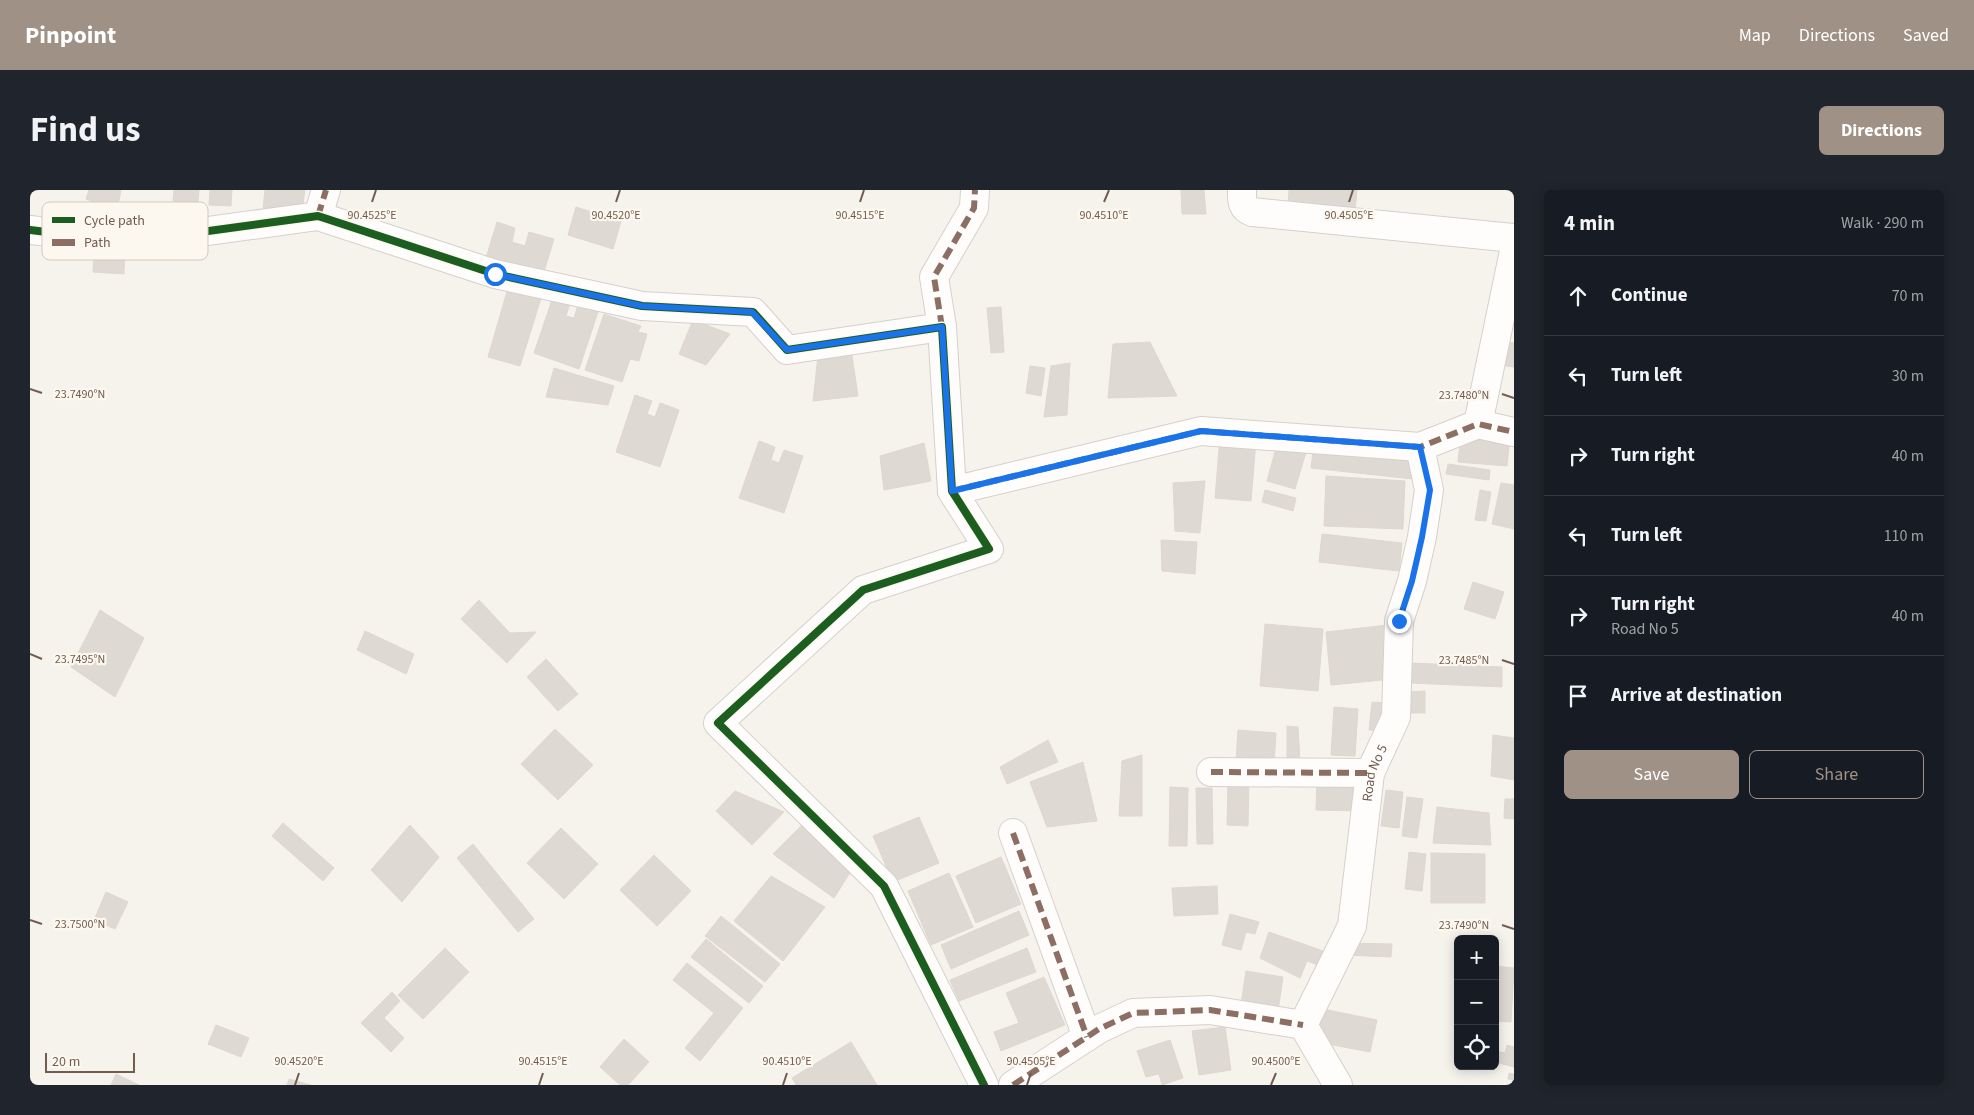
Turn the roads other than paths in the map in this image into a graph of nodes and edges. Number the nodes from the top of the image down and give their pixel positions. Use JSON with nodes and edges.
{"nodes":[{"id":1,"x":326,"y":190,"type":"edge"},
{"id":2,"x":975,"y":190,"type":"edge"},
{"id":3,"x":1242,"y":190,"type":"edge"},
{"id":4,"x":318,"y":216,"type":"junction"},
{"id":5,"x":208,"y":231,"type":"edge"},
{"id":6,"x":1514,"y":238,"type":"edge"},
{"id":7,"x":1514,"y":251,"type":"edge"},
{"id":8,"x":942,"y":327,"type":"junction"},
{"id":9,"x":1478,"y":424,"type":"junction"},
{"id":10,"x":1514,"y":432,"type":"edge"},
{"id":11,"x":1420,"y":447,"type":"junction"},
{"id":12,"x":952,"y":491,"type":"junction"},
{"id":13,"x":1211,"y":772,"type":"dead end"},
{"id":14,"x":1370,"y":773,"type":"junction"},
{"id":15,"x":1013,"y":833,"type":"dead end"},
{"id":16,"x":1302,"y":1025,"type":"junction"},
{"id":17,"x":1087,"y":1037,"type":"junction"},
{"id":18,"x":984,"y":1085,"type":"edge"},
{"id":19,"x":1012,"y":1085,"type":"edge"},
{"id":20,"x":1338,"y":1085,"type":"edge"}],
"edges":[{"from":1,"to":4,"type":"street"},
{"from":2,"to":8,"type":"street"},
{"from":3,"to":6,"type":"street"},
{"from":4,"to":5,"type":"street"},
{"from":4,"to":8,"type":"street"},
{"from":7,"to":9,"type":"street"},
{"from":8,"to":12,"type":"street"},
{"from":9,"to":10,"type":"street"},
{"from":9,"to":11,"type":"street"},
{"from":11,"to":12,"type":"street"},
{"from":11,"to":14,"type":"street","name":"Road No 5"},
{"from":12,"to":18,"type":"street"},
{"from":13,"to":14,"type":"street"},
{"from":14,"to":16,"type":"street","name":"Road No 5"},
{"from":15,"to":17,"type":"street"},
{"from":16,"to":17,"type":"street"},
{"from":16,"to":20,"type":"street"},
{"from":17,"to":19,"type":"street"}]}
